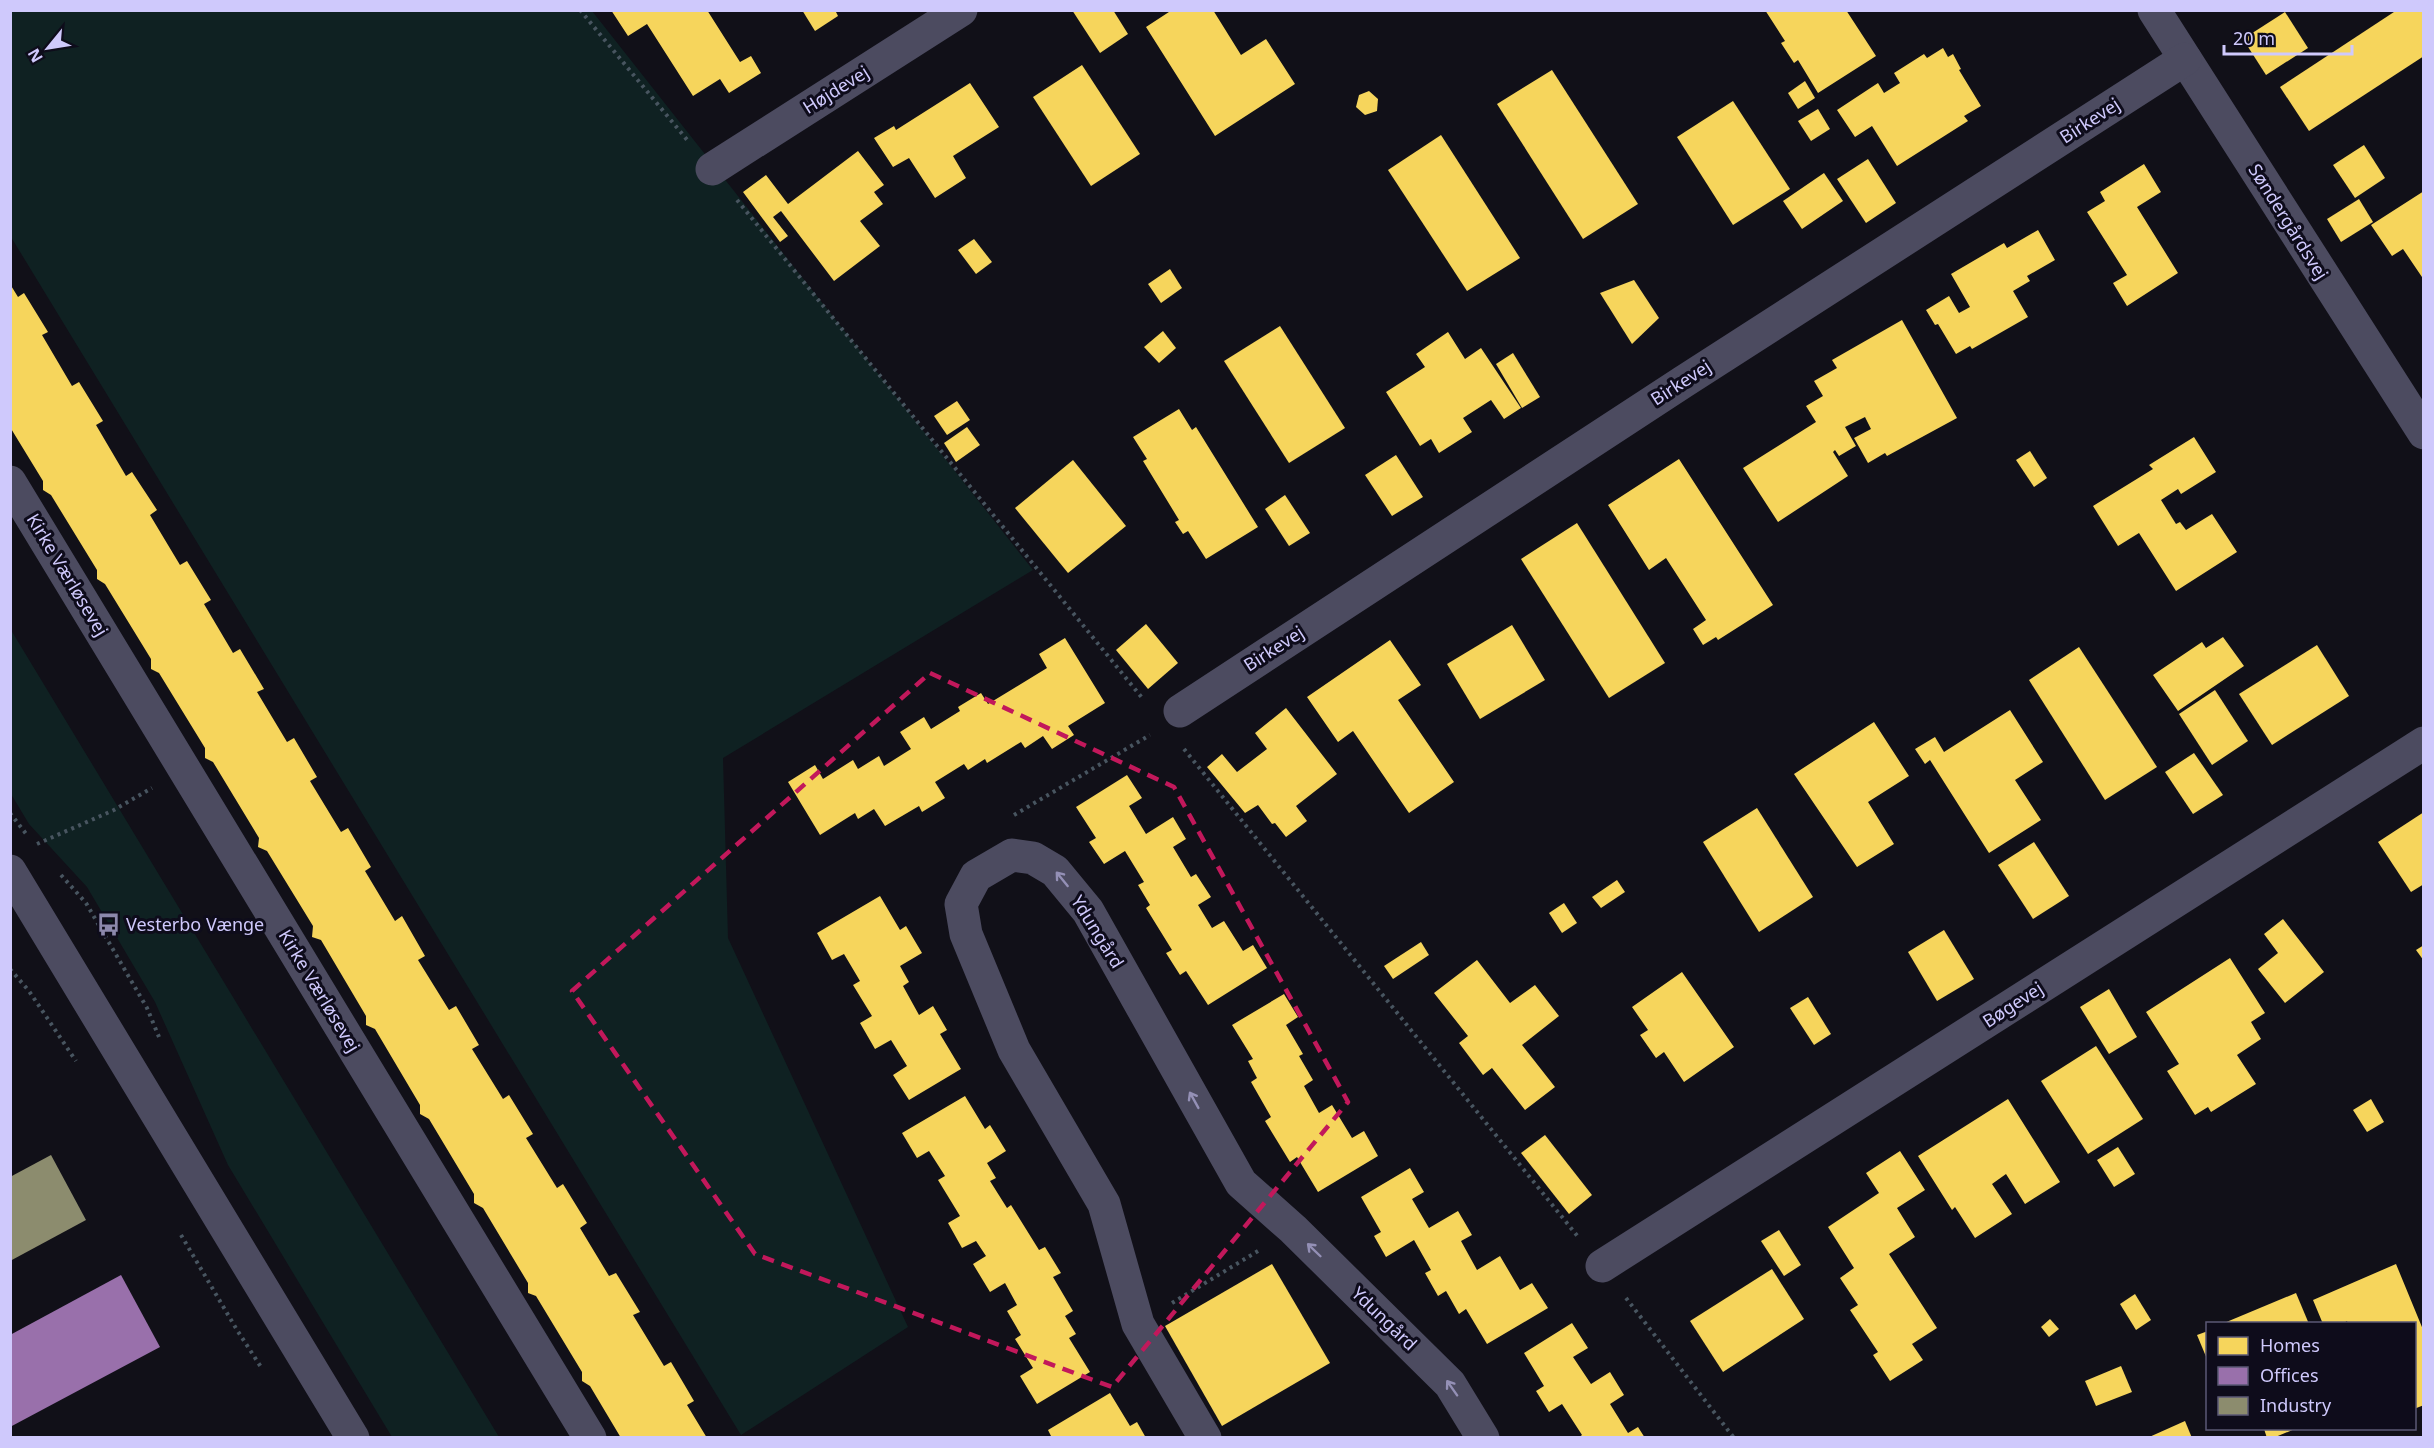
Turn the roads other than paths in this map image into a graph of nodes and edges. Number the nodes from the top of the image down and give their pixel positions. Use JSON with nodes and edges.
{"nodes":[{"id":1,"x":961,"y":10,"type":"edge"},
{"id":2,"x":2154,"y":10,"type":"edge"},
{"id":3,"x":2186,"y":60,"type":"junction"},
{"id":4,"x":712,"y":169,"type":"dead end"},
{"id":5,"x":2424,"y":433,"type":"edge"},
{"id":6,"x":10,"y":482,"type":"edge"},
{"id":7,"x":1168,"y":721,"type":"road end"},
{"id":8,"x":2424,"y":743,"type":"edge"},
{"id":9,"x":10,"y":871,"type":"edge"},
{"id":10,"x":1602,"y":1266,"type":"dead end"},
{"id":11,"x":353,"y":1437,"type":"edge"},
{"id":12,"x":590,"y":1437,"type":"edge"},
{"id":13,"x":1205,"y":1437,"type":"edge"},
{"id":14,"x":1484,"y":1437,"type":"edge"}],
"edges":[{"from":1,"to":4,"type":"street","name":"Højdevej"},
{"from":2,"to":3,"type":"street","name":"Søndergårdsvej"},
{"from":3,"to":5,"type":"street","name":"Søndergårdsvej"},
{"from":3,"to":7,"type":"street","name":"Birkevej"},
{"from":6,"to":12,"type":"street","name":"Kirke Værløsevej"},
{"from":8,"to":10,"type":"street","name":"Bøgevej"},
{"from":9,"to":11,"type":"street"},
{"from":14,"to":13,"type":"street","name":"Ydungård","one_way":true}]}
